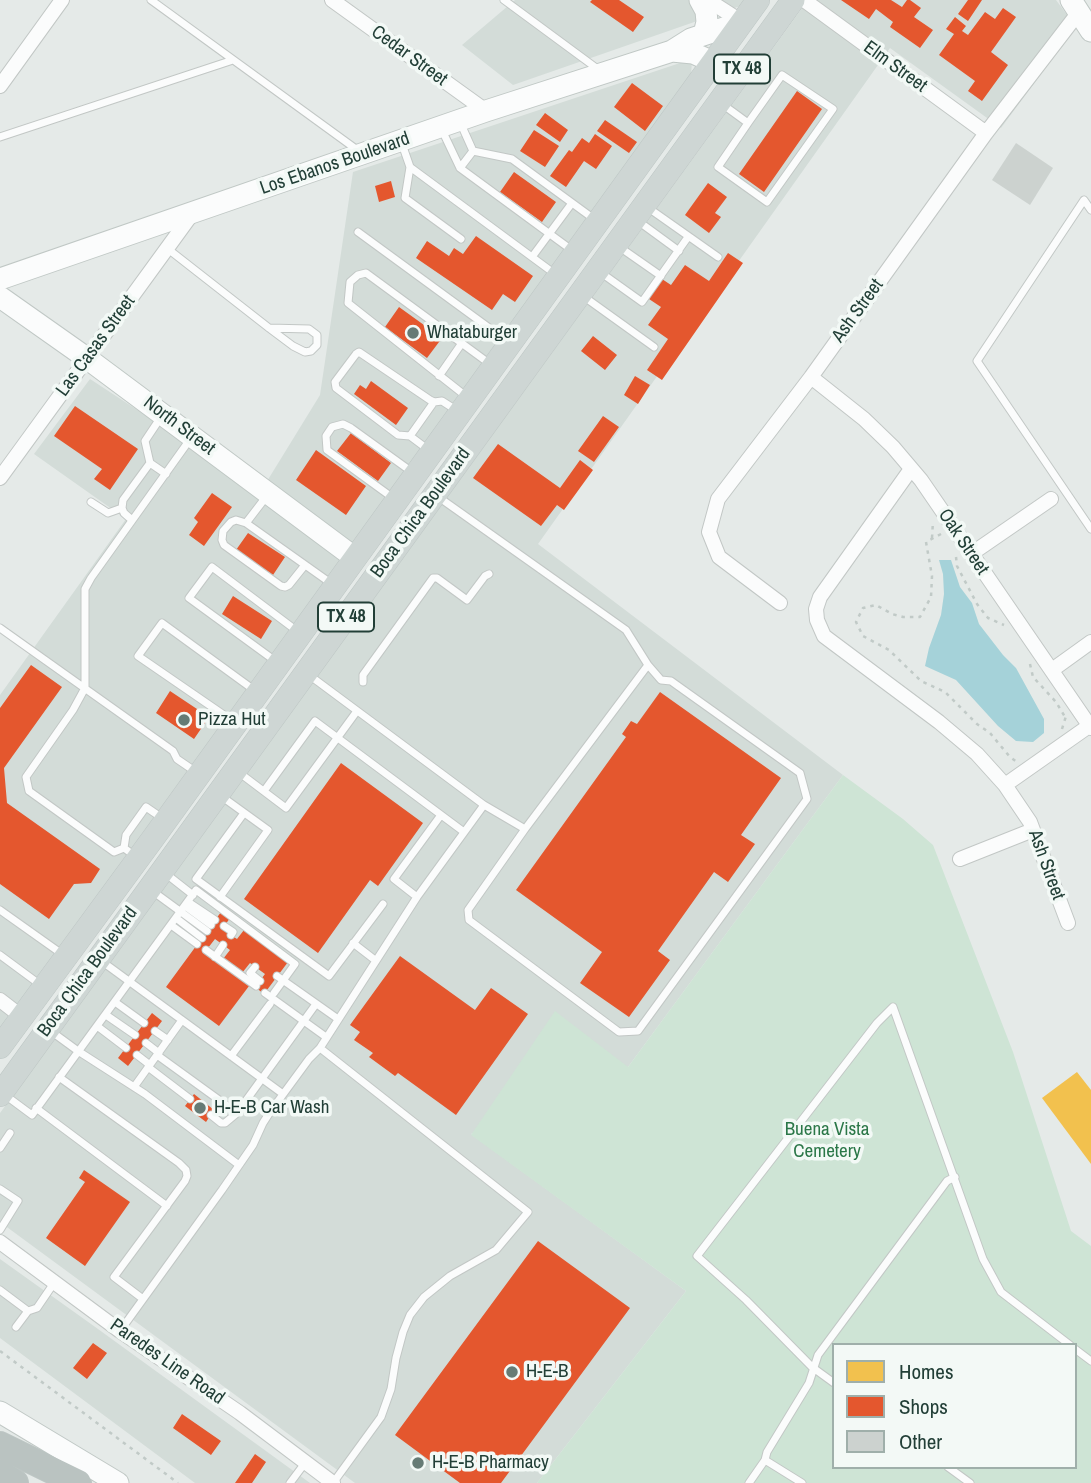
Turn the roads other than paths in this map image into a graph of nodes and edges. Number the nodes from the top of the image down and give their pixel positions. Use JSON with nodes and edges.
{"nodes":[{"id":1,"x":62,"y":0,"type":"edge"},
{"id":2,"x":151,"y":0,"type":"edge"},
{"id":3,"x":332,"y":0,"type":"edge"},
{"id":4,"x":504,"y":0,"type":"edge"},
{"id":5,"x":700,"y":0,"type":"edge"},
{"id":6,"x":708,"y":0,"type":"edge"},
{"id":7,"x":758,"y":0,"type":"edge"},
{"id":8,"x":793,"y":0,"type":"edge"},
{"id":9,"x":804,"y":0,"type":"edge"},
{"id":10,"x":1075,"y":6,"type":"edge"},
{"id":11,"x":742,"y":22,"type":"junction"},
{"id":12,"x":1091,"y":31,"type":"edge"},
{"id":13,"x":704,"y":34,"type":"junction"},
{"id":14,"x":672,"y":51,"type":"junction"},
{"id":15,"x":233,"y":60,"type":"junction"},
{"id":16,"x":713,"y":62,"type":"junction"},
{"id":17,"x":604,"y":74,"type":"junction"},
{"id":18,"x":0,"y":86,"type":"edge"},
{"id":19,"x":719,"y":102,"type":"junction"},
{"id":20,"x":486,"y":111,"type":"junction"},
{"id":21,"x":748,"y":123,"type":"junction"},
{"id":22,"x":450,"y":124,"type":"junction"},
{"id":23,"x":986,"y":133,"type":"junction"},
{"id":24,"x":0,"y":137,"type":"edge"},
{"id":25,"x":401,"y":141,"type":"junction"},
{"id":26,"x":473,"y":151,"type":"junction"},
{"id":27,"x":363,"y":154,"type":"junction"},
{"id":28,"x":410,"y":166,"type":"junction"},
{"id":29,"x":460,"y":168,"type":"junction"},
{"id":30,"x":572,"y":203,"type":"junction"},
{"id":31,"x":1091,"y":210,"type":"edge"},
{"id":32,"x":639,"y":212,"type":"junction"},
{"id":33,"x":192,"y":214,"type":"junction"},
{"id":34,"x":597,"y":222,"type":"junction"},
{"id":35,"x":358,"y":232,"type":"dead end"},
{"id":36,"x":549,"y":234,"type":"junction"},
{"id":37,"x":688,"y":237,"type":"junction"},
{"id":38,"x":461,"y":239,"type":"dead end"},
{"id":39,"x":616,"y":244,"type":"junction"},
{"id":40,"x":167,"y":248,"type":"junction"},
{"id":41,"x":679,"y":251,"type":"junction"},
{"id":42,"x":575,"y":253,"type":"junction"},
{"id":43,"x":532,"y":257,"type":"junction"},
{"id":44,"x":718,"y":257,"type":"dead end"},
{"id":45,"x":597,"y":270,"type":"junction"},
{"id":46,"x":558,"y":276,"type":"junction"},
{"id":47,"x":661,"y":276,"type":"junction"},
{"id":48,"x":0,"y":279,"type":"edge"},
{"id":49,"x":580,"y":294,"type":"junction"},
{"id":50,"x":0,"y":297,"type":"edge"},
{"id":51,"x":269,"y":328,"type":"junction"},
{"id":52,"x":462,"y":343,"type":"junction"},
{"id":53,"x":510,"y":343,"type":"junction"},
{"id":54,"x":654,"y":347,"type":"dead end"},
{"id":55,"x":88,"y":359,"type":"junction"},
{"id":56,"x":439,"y":376,"type":"junction"},
{"id":57,"x":811,"y":377,"type":"junction"},
{"id":58,"x":476,"y":389,"type":"junction"},
{"id":59,"x":434,"y":402,"type":"junction"},
{"id":60,"x":163,"y":414,"type":"junction"},
{"id":61,"x":192,"y":436,"type":"junction"},
{"id":62,"x":410,"y":436,"type":"junction"},
{"id":63,"x":431,"y":452,"type":"junction"},
{"id":64,"x":150,"y":463,"type":"junction"},
{"id":65,"x":911,"y":469,"type":"junction"},
{"id":66,"x":166,"y":474,"type":"junction"},
{"id":67,"x":415,"y":475,"type":"junction"},
{"id":68,"x":0,"y":478,"type":"edge"},
{"id":69,"x":268,"y":493,"type":"junction"},
{"id":70,"x":435,"y":494,"type":"junction"},
{"id":71,"x":1051,"y":499,"type":"dead end"},
{"id":72,"x":397,"y":501,"type":"junction"},
{"id":73,"x":91,"y":502,"type":"dead end"},
{"id":74,"x":122,"y":508,"type":"junction"},
{"id":75,"x":132,"y":520,"type":"junction"},
{"id":76,"x":246,"y":523,"type":"junction"},
{"id":77,"x":1091,"y":528,"type":"edge"},
{"id":78,"x":971,"y":554,"type":"junction"},
{"id":79,"x":355,"y":558,"type":"junction"},
{"id":80,"x":386,"y":562,"type":"junction"},
{"id":81,"x":305,"y":565,"type":"junction"},
{"id":82,"x":489,"y":574,"type":"dead end"},
{"id":83,"x":335,"y":586,"type":"junction"},
{"id":84,"x":780,"y":603,"type":"dead end"},
{"id":85,"x":0,"y":628,"type":"edge"},
{"id":86,"x":300,"y":634,"type":"junction"},
{"id":87,"x":1091,"y":642,"type":"edge"},
{"id":88,"x":279,"y":664,"type":"junction"},
{"id":89,"x":648,"y":665,"type":"junction"},
{"id":90,"x":1052,"y":670,"type":"junction"},
{"id":91,"x":306,"y":672,"type":"junction"},
{"id":92,"x":363,"y":682,"type":"dead end"},
{"id":93,"x":85,"y":688,"type":"junction"},
{"id":94,"x":258,"y":693,"type":"junction"},
{"id":95,"x":357,"y":711,"type":"junction"},
{"id":96,"x":236,"y":723,"type":"junction"},
{"id":97,"x":1090,"y":727,"type":"edge"},
{"id":98,"x":260,"y":736,"type":"junction"},
{"id":99,"x":338,"y":737,"type":"junction"},
{"id":100,"x":235,"y":770,"type":"junction"},
{"id":101,"x":199,"y":774,"type":"junction"},
{"id":102,"x":1005,"y":785,"type":"junction"},
{"id":103,"x":264,"y":791,"type":"junction"},
{"id":104,"x":218,"y":793,"type":"junction"},
{"id":105,"x":484,"y":804,"type":"junction"},
{"id":106,"x":244,"y":813,"type":"junction"},
{"id":107,"x":441,"y":815,"type":"junction"},
{"id":108,"x":525,"y":829,"type":"junction"},
{"id":109,"x":1033,"y":830,"type":"junction"},
{"id":110,"x":464,"y":832,"type":"junction"},
{"id":111,"x":131,"y":853,"type":"junction"},
{"id":112,"x":960,"y":859,"type":"dead end"},
{"id":113,"x":156,"y":880,"type":"junction"},
{"id":114,"x":220,"y":897,"type":"junction"},
{"id":115,"x":417,"y":897,"type":"junction"},
{"id":116,"x":383,"y":904,"type":"dead end"},
{"id":117,"x":0,"y":910,"type":"edge"},
{"id":118,"x":182,"y":910,"type":"junction"},
{"id":119,"x":1068,"y":923,"type":"dead end"},
{"id":120,"x":224,"y":926,"type":"dead end"},
{"id":121,"x":206,"y":931,"type":"junction"},
{"id":122,"x":231,"y":935,"type":"dead end"},
{"id":123,"x":353,"y":943,"type":"junction"},
{"id":124,"x":208,"y":947,"type":"dead end"},
{"id":125,"x":0,"y":955,"type":"edge"},
{"id":126,"x":66,"y":957,"type":"junction"},
{"id":127,"x":98,"y":959,"type":"junction"},
{"id":128,"x":375,"y":960,"type":"junction"},
{"id":129,"x":254,"y":967,"type":"dead end"},
{"id":130,"x":278,"y":981,"type":"junction"},
{"id":131,"x":129,"y":982,"type":"junction"},
{"id":132,"x":44,"y":987,"type":"junction"},
{"id":133,"x":0,"y":1000,"type":"edge"},
{"id":134,"x":115,"y":1002,"type":"junction"},
{"id":135,"x":270,"y":1004,"type":"dead end"},
{"id":136,"x":316,"y":1004,"type":"junction"},
{"id":137,"x":106,"y":1015,"type":"junction"},
{"id":138,"x":22,"y":1017,"type":"junction"},
{"id":139,"x":338,"y":1019,"type":"junction"},
{"id":140,"x":181,"y":1020,"type":"junction"},
{"id":141,"x":304,"y":1021,"type":"junction"},
{"id":142,"x":144,"y":1023,"type":"dead end"},
{"id":143,"x":97,"y":1026,"type":"junction"},
{"id":144,"x":48,"y":1029,"type":"junction"},
{"id":145,"x":155,"y":1031,"type":"dead end"},
{"id":146,"x":135,"y":1035,"type":"dead end"},
{"id":147,"x":326,"y":1037,"type":"junction"},
{"id":148,"x":168,"y":1040,"type":"junction"},
{"id":149,"x":146,"y":1043,"type":"dead end"},
{"id":150,"x":0,"y":1047,"type":"edge"},
{"id":151,"x":125,"y":1048,"type":"dead end"},
{"id":152,"x":320,"y":1048,"type":"junction"},
{"id":153,"x":78,"y":1052,"type":"junction"},
{"id":154,"x":158,"y":1054,"type":"junction"},
{"id":155,"x":137,"y":1055,"type":"dead end"},
{"id":156,"x":231,"y":1056,"type":"junction"},
{"id":157,"x":149,"y":1066,"type":"junction"},
{"id":158,"x":60,"y":1077,"type":"junction"},
{"id":159,"x":262,"y":1079,"type":"junction"},
{"id":160,"x":134,"y":1087,"type":"junction"},
{"id":161,"x":1,"y":1093,"type":"edge"},
{"id":162,"x":283,"y":1094,"type":"junction"},
{"id":163,"x":190,"y":1099,"type":"dead end"},
{"id":164,"x":36,"y":1108,"type":"junction"},
{"id":165,"x":237,"y":1114,"type":"junction"},
{"id":166,"x":211,"y":1115,"type":"dead end"},
{"id":167,"x":10,"y":1133,"type":"dead end"},
{"id":168,"x":0,"y":1148,"type":"edge"},
{"id":169,"x":239,"y":1165,"type":"junction"},
{"id":170,"x":955,"y":1177,"type":"junction"},
{"id":171,"x":0,"y":1189,"type":"edge"},
{"id":172,"x":167,"y":1206,"type":"junction"},
{"id":173,"x":0,"y":1230,"type":"edge"},
{"id":174,"x":0,"y":1242,"type":"edge"},
{"id":175,"x":55,"y":1282,"type":"junction"},
{"id":176,"x":0,"y":1290,"type":"edge"},
{"id":177,"x":143,"y":1299,"type":"junction"},
{"id":178,"x":27,"y":1311,"type":"junction"},
{"id":179,"x":16,"y":1327,"type":"dead end"},
{"id":180,"x":120,"y":1331,"type":"junction"},
{"id":181,"x":1067,"y":1343,"type":"edge"},
{"id":182,"x":812,"y":1367,"type":"junction"},
{"id":183,"x":832,"y":1382,"type":"edge"},
{"id":184,"x":0,"y":1412,"type":"edge"},
{"id":185,"x":0,"y":1445,"type":"edge"},
{"id":186,"x":765,"y":1460,"type":"junction"},
{"id":187,"x":305,"y":1462,"type":"junction"},
{"id":188,"x":951,"y":1469,"type":"edge"},
{"id":189,"x":0,"y":1473,"type":"edge"},
{"id":190,"x":15,"y":1483,"type":"edge"},
{"id":191,"x":78,"y":1483,"type":"edge"},
{"id":192,"x":118,"y":1483,"type":"edge"},
{"id":193,"x":290,"y":1483,"type":"edge"},
{"id":194,"x":333,"y":1483,"type":"edge"},
{"id":195,"x":749,"y":1483,"type":"edge"},
{"id":196,"x":802,"y":1483,"type":"edge"},
{"id":197,"x":970,"y":1483,"type":"edge"}],
"edges":[{"from":1,"to":18,"type":"street"},
{"from":2,"to":15,"type":"lane"},
{"from":3,"to":20,"type":"street","name":"Cedar Street"},
{"from":4,"to":17,"type":"lane"},
{"from":5,"to":13,"type":"street"},
{"from":6,"to":11,"type":"street"},
{"from":7,"to":11,"type":"main road","name":"Boca Chica Boulevard","number":"TX 48"},
{"from":8,"to":19,"type":"main road","name":"Boca Chica Boulevard","number":"TX 48"},
{"from":9,"to":23,"type":"street","name":"Elm Street"},
{"from":10,"to":12,"type":"street"},
{"from":10,"to":23,"type":"street","name":"Ash Street"},
{"from":11,"to":13,"type":"street","name":"Los Ebanos Boulevard"},
{"from":11,"to":16,"type":"main road","name":"Boca Chica Boulevard","number":"TX 48"},
{"from":13,"to":14,"type":"street","name":"Los Ebanos Boulevard"},
{"from":14,"to":16,"type":"street"},
{"from":14,"to":17,"type":"street","name":"Los Ebanos Boulevard"},
{"from":15,"to":24,"type":"lane"},
{"from":15,"to":27,"type":"lane"},
{"from":16,"to":34,"type":"main road","name":"Boca Chica Boulevard","number":"TX 48"},
{"from":17,"to":20,"type":"street","name":"Los Ebanos Boulevard"},
{"from":19,"to":21,"type":"lane"},
{"from":19,"to":32,"type":"main road","name":"Boca Chica Boulevard","number":"TX 48"},
{"from":20,"to":22,"type":"street","name":"Los Ebanos Boulevard"},
{"from":21,"to":21,"type":"lane"},
{"from":22,"to":25,"type":"street","name":"Los Ebanos Boulevard"},
{"from":22,"to":26,"type":"lane"},
{"from":22,"to":29,"type":"lane"},
{"from":23,"to":57,"type":"street","name":"Ash Street"},
{"from":25,"to":27,"type":"street","name":"Los Ebanos Boulevard"},
{"from":25,"to":28,"type":"lane"},
{"from":26,"to":29,"type":"lane"},
{"from":26,"to":30,"type":"lane"},
{"from":27,"to":33,"type":"street","name":"Los Ebanos Boulevard"},
{"from":28,"to":38,"type":"lane"},
{"from":28,"to":43,"type":"lane"},
{"from":29,"to":36,"type":"lane"},
{"from":30,"to":34,"type":"lane"},
{"from":30,"to":36,"type":"lane"},
{"from":31,"to":77,"type":"lane"},
{"from":32,"to":37,"type":"lane"},
{"from":32,"to":39,"type":"main road","name":"Boca Chica Boulevard","number":"TX 48"},
{"from":32,"to":41,"type":"lane"},
{"from":33,"to":40,"type":"street","name":"Las Casas Street"},
{"from":33,"to":48,"type":"street","name":"Los Ebanos Boulevard"},
{"from":34,"to":42,"type":"main road","name":"Boca Chica Boulevard","number":"TX 48"},
{"from":35,"to":53,"type":"lane"},
{"from":36,"to":42,"type":"lane"},
{"from":36,"to":43,"type":"lane"},
{"from":37,"to":41,"type":"lane"},
{"from":37,"to":44,"type":"lane"},
{"from":39,"to":45,"type":"main road","name":"Boca Chica Boulevard","number":"TX 48"},
{"from":39,"to":47,"type":"lane"},
{"from":40,"to":51,"type":"lane"},
{"from":40,"to":55,"type":"street","name":"Las Casas Street"},
{"from":41,"to":47,"type":"lane"},
{"from":42,"to":46,"type":"main road","name":"Boca Chica Boulevard","number":"TX 48"},
{"from":43,"to":46,"type":"lane"},
{"from":45,"to":47,"type":"lane"},
{"from":45,"to":49,"type":"main road","name":"Boca Chica Boulevard","number":"TX 48"},
{"from":46,"to":53,"type":"main road","name":"Boca Chica Boulevard","number":"TX 48"},
{"from":49,"to":54,"type":"lane"},
{"from":49,"to":70,"type":"main road","name":"Boca Chica Boulevard","number":"TX 48"},
{"from":50,"to":55,"type":"street","name":"North Street"},
{"from":51,"to":51,"type":"lane"},
{"from":52,"to":56,"type":"lane"},
{"from":52,"to":56,"type":"lane"},
{"from":52,"to":58,"type":"lane"},
{"from":53,"to":58,"type":"main road","name":"Boca Chica Boulevard","number":"TX 48"},
{"from":55,"to":60,"type":"street","name":"North Street"},
{"from":55,"to":68,"type":"street","name":"Las Casas Street"},
{"from":56,"to":58,"type":"lane"},
{"from":57,"to":65,"type":"street","name":"Oak Street"},
{"from":57,"to":84,"type":"street","name":"Ash Street"},
{"from":58,"to":59,"type":"lane"},
{"from":58,"to":63,"type":"main road","name":"Boca Chica Boulevard","number":"TX 48"},
{"from":58,"to":80,"type":"main road"},
{"from":59,"to":62,"type":"lane"},
{"from":59,"to":62,"type":"lane"},
{"from":60,"to":61,"type":"street","name":"North Street"},
{"from":60,"to":64,"type":"lane"},
{"from":61,"to":66,"type":"lane"},
{"from":61,"to":69,"type":"street","name":"North Street"},
{"from":62,"to":63,"type":"lane"},
{"from":63,"to":67,"type":"main road","name":"Boca Chica Boulevard","number":"TX 48"},
{"from":64,"to":66,"type":"lane"},
{"from":64,"to":74,"type":"lane"},
{"from":65,"to":78,"type":"street","name":"Oak Street"},
{"from":65,"to":102,"type":"street","name":"Ash Street"},
{"from":66,"to":75,"type":"lane"},
{"from":67,"to":72,"type":"main road","name":"Boca Chica Boulevard","number":"TX 48"},
{"from":67,"to":72,"type":"lane"},
{"from":69,"to":76,"type":"lane"},
{"from":69,"to":79,"type":"street","name":"North Street"},
{"from":70,"to":80,"type":"main road","name":"Boca Chica Boulevard","number":"TX 48"},
{"from":70,"to":89,"type":"lane"},
{"from":71,"to":78,"type":"street"},
{"from":72,"to":79,"type":"main road","name":"Boca Chica Boulevard","number":"TX 48"},
{"from":73,"to":74,"type":"lane"},
{"from":74,"to":75,"type":"lane"},
{"from":75,"to":93,"type":"lane"},
{"from":76,"to":81,"type":"lane"},
{"from":76,"to":81,"type":"lane"},
{"from":78,"to":90,"type":"street","name":"Oak Street"},
{"from":79,"to":83,"type":"main road","name":"Boca Chica Boulevard","number":"TX 48"},
{"from":79,"to":98,"type":"main road"},
{"from":80,"to":91,"type":"main road","name":"Boca Chica Boulevard","number":"TX 48"},
{"from":81,"to":83,"type":"lane"},
{"from":82,"to":92,"type":"lane"},
{"from":83,"to":86,"type":"main road","name":"Boca Chica Boulevard","number":"TX 48"},
{"from":85,"to":93,"type":"lane"},
{"from":86,"to":88,"type":"main road","name":"Boca Chica Boulevard","number":"TX 48"},
{"from":86,"to":88,"type":"lane"},
{"from":87,"to":90,"type":"street"},
{"from":88,"to":94,"type":"main road","name":"Boca Chica Boulevard","number":"TX 48"},
{"from":89,"to":108,"type":"lane"},
{"from":89,"to":108,"type":"lane"},
{"from":90,"to":97,"type":"street","name":"Oak Street"},
{"from":91,"to":95,"type":"lane"},
{"from":91,"to":98,"type":"main road","name":"Boca Chica Boulevard","number":"TX 48"},
{"from":93,"to":101,"type":"lane"},
{"from":93,"to":111,"type":"lane"},
{"from":94,"to":96,"type":"main road","name":"Boca Chica Boulevard","number":"TX 48"},
{"from":94,"to":96,"type":"lane"},
{"from":95,"to":99,"type":"lane"},
{"from":95,"to":105,"type":"lane"},
{"from":96,"to":101,"type":"main road","name":"Boca Chica Boulevard","number":"TX 48"},
{"from":97,"to":102,"type":"street"},
{"from":98,"to":100,"type":"main road","name":"Boca Chica Boulevard","number":"TX 48"},
{"from":99,"to":103,"type":"lane"},
{"from":99,"to":103,"type":"lane"},
{"from":99,"to":107,"type":"lane"},
{"from":100,"to":103,"type":"lane"},
{"from":100,"to":104,"type":"main road","name":"Boca Chica Boulevard","number":"TX 48"},
{"from":101,"to":111,"type":"main road","name":"Boca Chica Boulevard","number":"TX 48"},
{"from":102,"to":109,"type":"street","name":"Ash Street"},
{"from":104,"to":106,"type":"lane"},
{"from":104,"to":113,"type":"main road","name":"Boca Chica Boulevard","number":"TX 48"},
{"from":105,"to":108,"type":"lane"},
{"from":105,"to":110,"type":"lane"},
{"from":106,"to":114,"type":"lane"},
{"from":106,"to":114,"type":"lane"},
{"from":107,"to":110,"type":"lane"},
{"from":107,"to":115,"type":"lane"},
{"from":109,"to":112,"type":"street"},
{"from":109,"to":119,"type":"street","name":"Ash Street"},
{"from":110,"to":115,"type":"lane"},
{"from":111,"to":126,"type":"main road","name":"Boca Chica Boulevard","number":"TX 48"},
{"from":113,"to":118,"type":"lane"},
{"from":113,"to":118,"type":"lane"},
{"from":113,"to":127,"type":"main road","name":"Boca Chica Boulevard","number":"TX 48"},
{"from":114,"to":123,"type":"lane"},
{"from":115,"to":128,"type":"lane"},
{"from":116,"to":123,"type":"lane"},
{"from":117,"to":126,"type":"lane"},
{"from":118,"to":121,"type":"lane"},
{"from":118,"to":121,"type":"lane"},
{"from":118,"to":121,"type":"lane"},
{"from":118,"to":130,"type":"lane"},
{"from":118,"to":131,"type":"lane"},
{"from":120,"to":122,"type":"lane"},
{"from":123,"to":128,"type":"lane"},
{"from":124,"to":129,"type":"lane"},
{"from":125,"to":132,"type":"lane"},
{"from":126,"to":132,"type":"main road","name":"Boca Chica Boulevard","number":"TX 48"},
{"from":127,"to":131,"type":"lane"},
{"from":127,"to":144,"type":"main road","name":"Boca Chica Boulevard","number":"TX 48"},
{"from":128,"to":139,"type":"lane"},
{"from":130,"to":136,"type":"lane"},
{"from":130,"to":141,"type":"lane"},
{"from":131,"to":134,"type":"lane"},
{"from":131,"to":140,"type":"lane"},
{"from":132,"to":138,"type":"main road","name":"Boca Chica Boulevard","number":"TX 48"},
{"from":133,"to":138,"type":"street"},
{"from":134,"to":137,"type":"lane"},
{"from":134,"to":142,"type":"lane"},
{"from":135,"to":156,"type":"lane"},
{"from":136,"to":139,"type":"lane"},
{"from":136,"to":141,"type":"lane"},
{"from":137,"to":143,"type":"lane"},
{"from":137,"to":146,"type":"lane"},
{"from":138,"to":150,"type":"main road","name":"Boca Chica Boulevard","number":"TX 48"},
{"from":139,"to":147,"type":"lane"},
{"from":140,"to":148,"type":"lane"},
{"from":140,"to":156,"type":"lane"},
{"from":141,"to":147,"type":"lane"},
{"from":141,"to":159,"type":"lane"},
{"from":143,"to":151,"type":"lane"},
{"from":143,"to":153,"type":"lane"},
{"from":144,"to":153,"type":"lane"},
{"from":144,"to":161,"type":"main road","name":"Boca Chica Boulevard","number":"TX 48"},
{"from":145,"to":148,"type":"lane"},
{"from":147,"to":152,"type":"lane"},
{"from":148,"to":154,"type":"lane"},
{"from":149,"to":154,"type":"lane"},
{"from":152,"to":162,"type":"lane"},
{"from":152,"to":194,"type":"lane"},
{"from":153,"to":158,"type":"lane"},
{"from":153,"to":160,"type":"lane"},
{"from":154,"to":157,"type":"lane"},
{"from":154,"to":165,"type":"lane"},
{"from":155,"to":157,"type":"lane"},
{"from":156,"to":159,"type":"lane"},
{"from":157,"to":160,"type":"lane"},
{"from":157,"to":163,"type":"lane"},
{"from":158,"to":164,"type":"lane"},
{"from":158,"to":172,"type":"lane"},
{"from":159,"to":162,"type":"lane"},
{"from":159,"to":165,"type":"lane"},
{"from":160,"to":169,"type":"lane"},
{"from":161,"to":164,"type":"lane"},
{"from":162,"to":169,"type":"lane"},
{"from":164,"to":172,"type":"lane"},
{"from":165,"to":166,"type":"lane"},
{"from":167,"to":168,"type":"lane"},
{"from":169,"to":177,"type":"lane"},
{"from":170,"to":181,"type":"lane"},
{"from":170,"to":182,"type":"lane"},
{"from":170,"to":182,"type":"lane"},
{"from":171,"to":173,"type":"lane"},
{"from":172,"to":177,"type":"lane"},
{"from":174,"to":175,"type":"street","name":"Paredes Line Road"},
{"from":175,"to":178,"type":"lane"},
{"from":175,"to":180,"type":"street","name":"Paredes Line Road"},
{"from":176,"to":178,"type":"lane"},
{"from":177,"to":180,"type":"lane"},
{"from":178,"to":179,"type":"lane"},
{"from":180,"to":187,"type":"street","name":"Paredes Line Road"},
{"from":182,"to":183,"type":"lane"},
{"from":182,"to":186,"type":"lane"},
{"from":184,"to":192,"type":"street"},
{"from":185,"to":191,"type":"highway"},
{"from":186,"to":195,"type":"lane"},
{"from":186,"to":196,"type":"lane"},
{"from":187,"to":193,"type":"lane"},
{"from":187,"to":194,"type":"street","name":"Paredes Line Road"},
{"from":188,"to":197,"type":"lane"},
{"from":189,"to":190,"type":"highway"}]}
